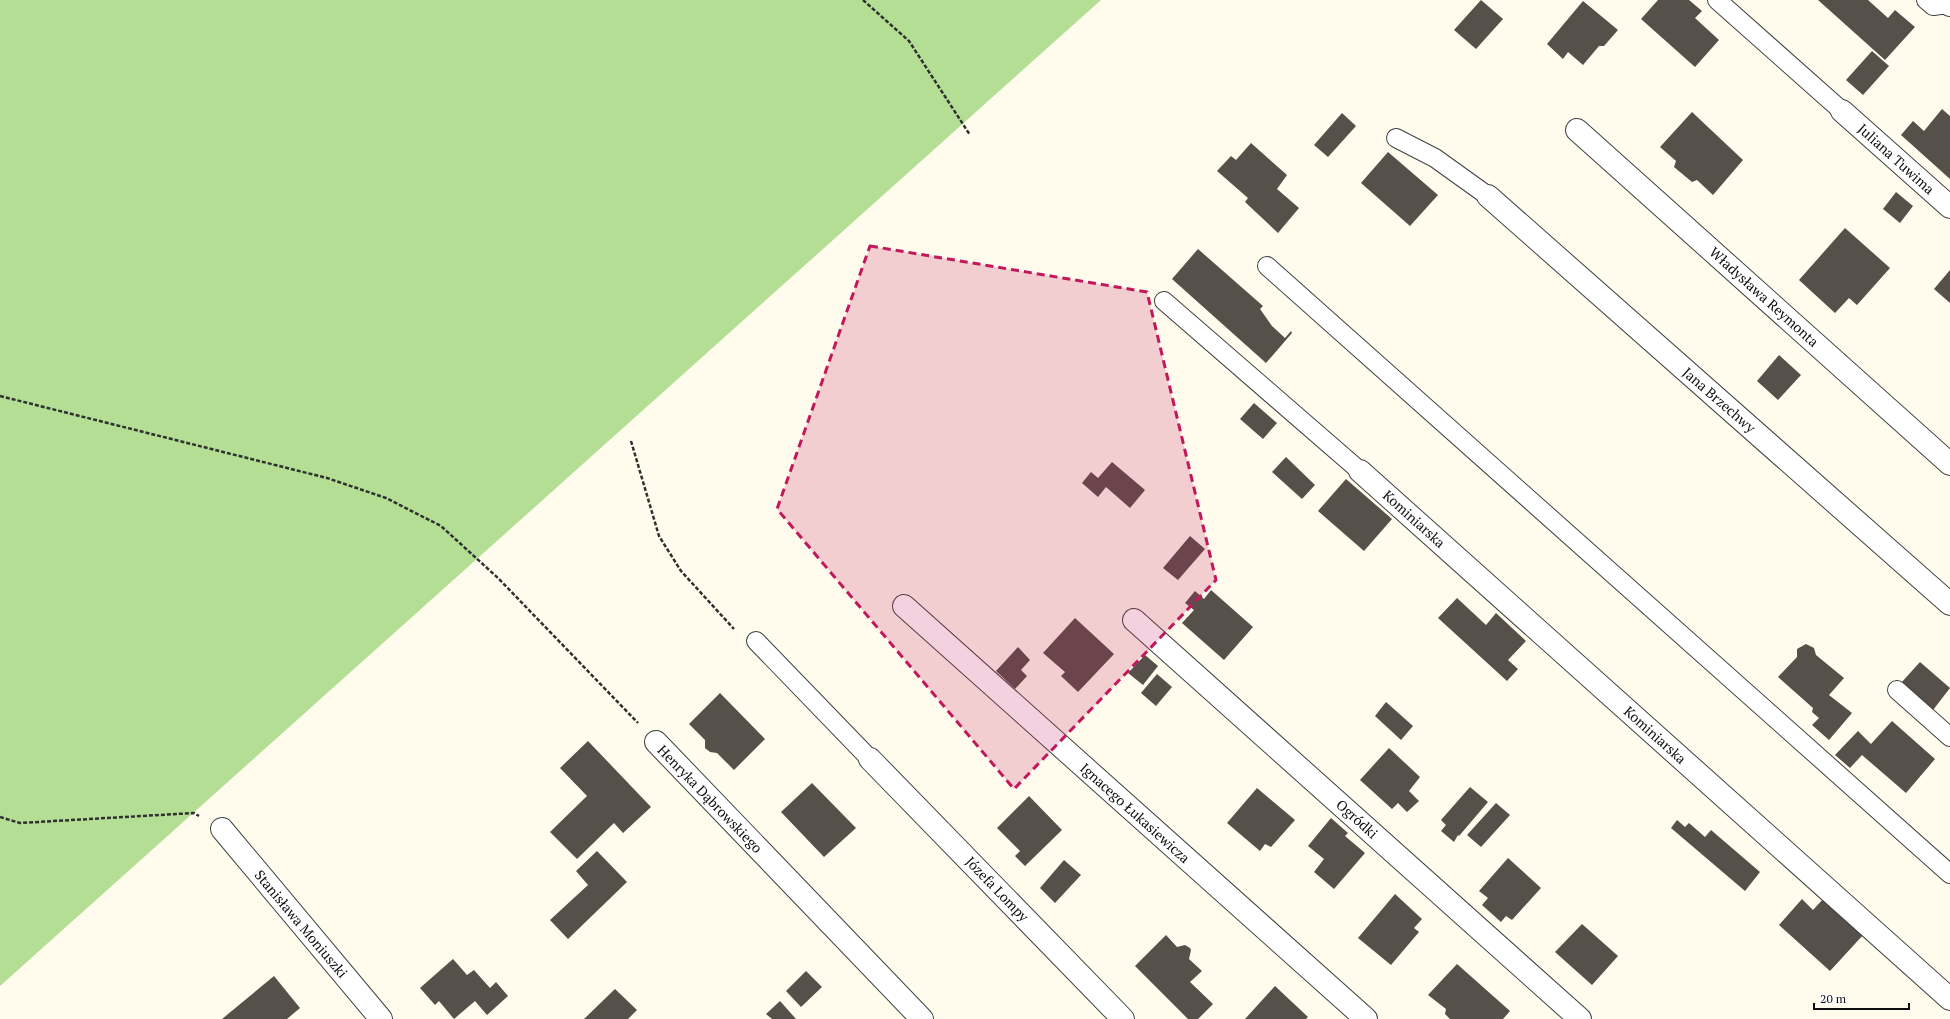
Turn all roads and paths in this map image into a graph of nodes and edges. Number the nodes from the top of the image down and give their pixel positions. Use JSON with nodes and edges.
{"nodes":[{"id":1,"x":863,"y":0,"type":"edge"},
{"id":2,"x":1717,"y":0,"type":"edge"},
{"id":3,"x":1926,"y":0,"type":"edge"},
{"id":4,"x":1949,"y":4,"type":"edge"},
{"id":5,"x":1842,"y":111,"type":"joint"},
{"id":6,"x":1578,"y":130,"type":"dead end"},
{"id":7,"x":970,"y":135,"type":"dead end"},
{"id":8,"x":1396,"y":138,"type":"dead end"},
{"id":9,"x":1488,"y":196,"type":"joint"},
{"id":10,"x":1950,"y":207,"type":"edge"},
{"id":11,"x":1267,"y":266,"type":"dead end"},
{"id":12,"x":1164,"y":301,"type":"dead end"},
{"id":13,"x":0,"y":396,"type":"edge"},
{"id":14,"x":631,"y":441,"type":"dead end"},
{"id":15,"x":1950,"y":464,"type":"edge"},
{"id":16,"x":1360,"y":471,"type":"joint"},
{"id":17,"x":1950,"y":604,"type":"edge"},
{"id":18,"x":904,"y":606,"type":"dead end"},
{"id":19,"x":1134,"y":620,"type":"dead end"},
{"id":20,"x":756,"y":642,"type":"joint"},
{"id":21,"x":1897,"y":690,"type":"dead end"},
{"id":22,"x":1950,"y":737,"type":"edge"},
{"id":23,"x":656,"y":742,"type":"joint"},
{"id":24,"x":870,"y":759,"type":"joint"},
{"id":25,"x":0,"y":817,"type":"edge"},
{"id":26,"x":222,"y":829,"type":"joint"},
{"id":27,"x":1950,"y":874,"type":"edge"},
{"id":28,"x":1950,"y":999,"type":"edge"},
{"id":29,"x":381,"y":1019,"type":"edge"},
{"id":30,"x":922,"y":1019,"type":"edge"},
{"id":31,"x":1123,"y":1019,"type":"edge"},
{"id":32,"x":1366,"y":1019,"type":"edge"},
{"id":33,"x":1580,"y":1019,"type":"edge"}],
"edges":[{"from":1,"to":7,"type":"path"},
{"from":2,"to":5,"type":"lane"},
{"from":3,"to":4,"type":"lane"},
{"from":5,"to":10,"type":"street","name":"Juliana Tuwima"},
{"from":6,"to":15,"type":"street","name":"Władysława Reymonta"},
{"from":8,"to":9,"type":"lane"},
{"from":9,"to":17,"type":"street","name":"Jana Brzechwy"},
{"from":11,"to":27,"type":"lane"},
{"from":12,"to":16,"type":"lane"},
{"from":13,"to":23,"type":"path","name":"Henryka Dąbrowskiego"},
{"from":14,"to":20,"type":"path"},
{"from":16,"to":28,"type":"street","name":"Kominiarska"},
{"from":18,"to":32,"type":"street","name":"Ignacego Łukasiewicza"},
{"from":19,"to":33,"type":"street","name":"Ogródki"},
{"from":20,"to":24,"type":"lane"},
{"from":21,"to":22,"type":"lane"},
{"from":23,"to":30,"type":"street","name":"Henryka Dąbrowskiego"},
{"from":24,"to":31,"type":"street","name":"Józefa Lompy"},
{"from":25,"to":26,"type":"path"},
{"from":26,"to":29,"type":"street","name":"Stanisława Moniuszki"}]}
